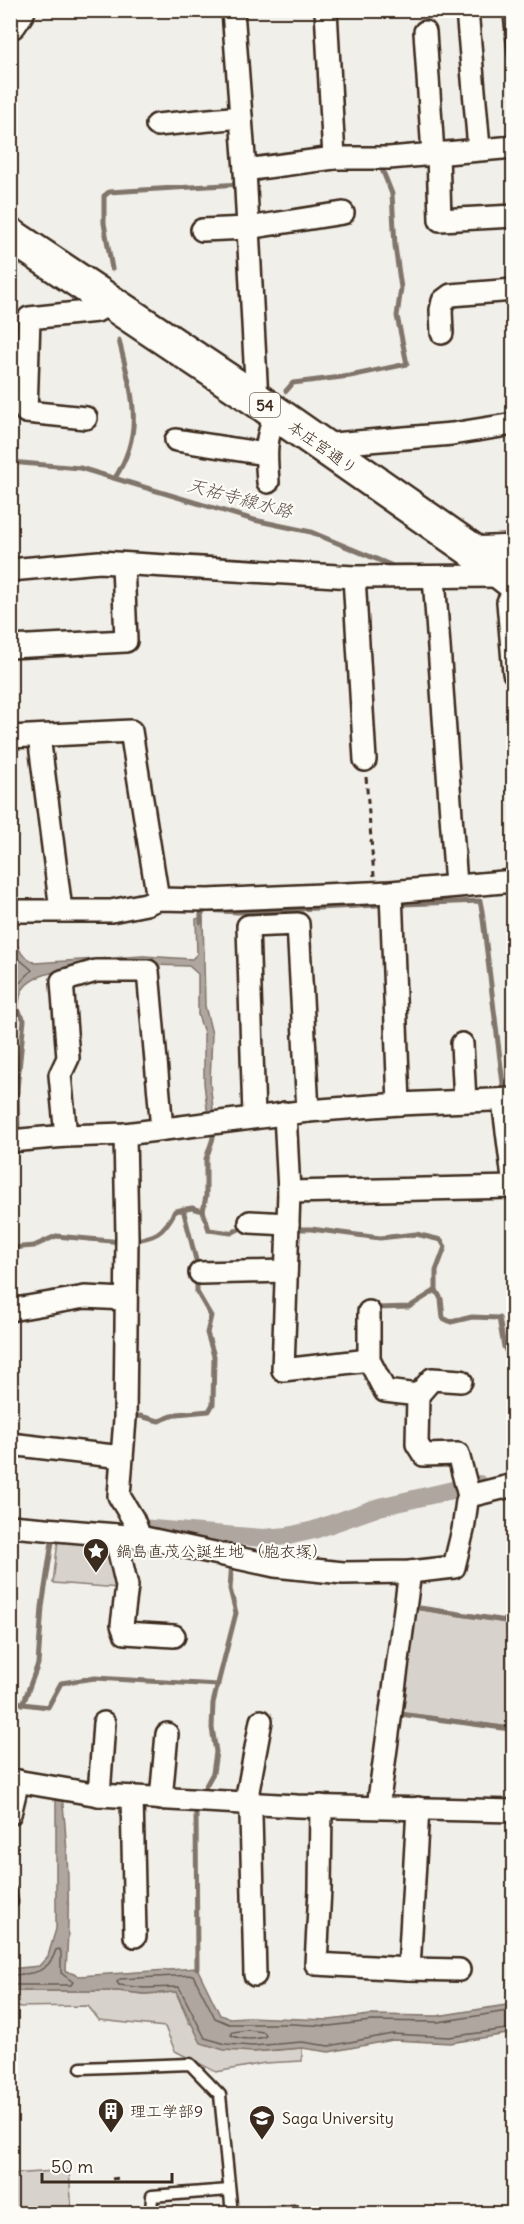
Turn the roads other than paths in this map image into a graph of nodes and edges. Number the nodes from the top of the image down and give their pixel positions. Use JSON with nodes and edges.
{"nodes":[{"id":1,"x":18,"y":10,"type":"edge"},
{"id":2,"x":233,"y":10,"type":"edge"},
{"id":3,"x":326,"y":10,"type":"edge"},
{"id":4,"x":466,"y":10,"type":"edge"},
{"id":5,"x":509,"y":10,"type":"edge"},
{"id":6,"x":10,"y":22,"type":"edge"},
{"id":7,"x":425,"y":32,"type":"dead end"},
{"id":8,"x":513,"y":55,"type":"edge"},
{"id":9,"x":241,"y":117,"type":"junction"},
{"id":10,"x":157,"y":125,"type":"dead end"},
{"id":11,"x":513,"y":147,"type":"edge"},
{"id":12,"x":479,"y":148,"type":"junction"},
{"id":13,"x":436,"y":154,"type":"junction"},
{"id":14,"x":334,"y":158,"type":"junction"},
{"id":15,"x":246,"y":180,"type":"junction"},
{"id":16,"x":343,"y":213,"type":"dead end"},
{"id":17,"x":513,"y":216,"type":"edge"},
{"id":18,"x":248,"y":228,"type":"junction"},
{"id":19,"x":202,"y":230,"type":"dead end"},
{"id":20,"x":10,"y":234,"type":"edge"},
{"id":21,"x":513,"y":290,"type":"edge"},
{"id":22,"x":110,"y":301,"type":"junction"},
{"id":23,"x":442,"y":333,"type":"dead end"},
{"id":24,"x":267,"y":407,"type":"junction"},
{"id":25,"x":86,"y":418,"type":"dead end"},
{"id":26,"x":513,"y":424,"type":"edge"},
{"id":27,"x":176,"y":440,"type":"dead end"},
{"id":28,"x":320,"y":445,"type":"junction"},
{"id":29,"x":266,"y":454,"type":"junction"},
{"id":30,"x":268,"y":482,"type":"dead end"},
{"id":31,"x":123,"y":564,"type":"junction"},
{"id":32,"x":10,"y":570,"type":"edge"},
{"id":33,"x":511,"y":574,"type":"edge"},
{"id":34,"x":354,"y":577,"type":"junction"},
{"id":35,"x":434,"y":577,"type":"junction"},
{"id":36,"x":10,"y":647,"type":"edge"},
{"id":37,"x":513,"y":673,"type":"edge"},
{"id":38,"x":39,"y":736,"type":"junction"},
{"id":39,"x":10,"y":737,"type":"edge"},
{"id":40,"x":365,"y":759,"type":"road end"},
{"id":41,"x":513,"y":881,"type":"edge"},
{"id":42,"x":456,"y":885,"type":"junction"},
{"id":43,"x":383,"y":892,"type":"junction"},
{"id":44,"x":158,"y":899,"type":"junction"},
{"id":45,"x":61,"y":910,"type":"junction"},
{"id":46,"x":10,"y":911,"type":"edge"},
{"id":47,"x":462,"y":1044,"type":"dead end"},
{"id":48,"x":508,"y":1100,"type":"edge"},
{"id":49,"x":465,"y":1101,"type":"junction"},
{"id":50,"x":399,"y":1104,"type":"junction"},
{"id":51,"x":308,"y":1111,"type":"junction"},
{"id":52,"x":285,"y":1113,"type":"junction"},
{"id":53,"x":254,"y":1117,"type":"junction"},
{"id":54,"x":162,"y":1129,"type":"junction"},
{"id":55,"x":125,"y":1134,"type":"junction"},
{"id":56,"x":66,"y":1136,"type":"junction"},
{"id":57,"x":10,"y":1141,"type":"edge"},
{"id":58,"x":513,"y":1187,"type":"edge"},
{"id":59,"x":289,"y":1192,"type":"junction"},
{"id":60,"x":250,"y":1222,"type":"dead end"},
{"id":61,"x":288,"y":1229,"type":"junction"},
{"id":62,"x":286,"y":1271,"type":"junction"},
{"id":63,"x":200,"y":1273,"type":"dead end"},
{"id":64,"x":125,"y":1299,"type":"junction"},
{"id":65,"x":10,"y":1310,"type":"edge"},
{"id":66,"x":369,"y":1312,"type":"dead end"},
{"id":67,"x":369,"y":1360,"type":"junction"},
{"id":68,"x":461,"y":1381,"type":"dead end"},
{"id":69,"x":418,"y":1395,"type":"junction"},
{"id":70,"x":10,"y":1444,"type":"edge"},
{"id":71,"x":122,"y":1456,"type":"junction"},
{"id":72,"x":513,"y":1485,"type":"edge"},
{"id":73,"x":468,"y":1490,"type":"junction"},
{"id":74,"x":10,"y":1526,"type":"edge"},
{"id":75,"x":136,"y":1528,"type":"junction"},
{"id":76,"x":115,"y":1535,"type":"junction"},
{"id":77,"x":410,"y":1572,"type":"junction"},
{"id":78,"x":174,"y":1636,"type":"dead end"},
{"id":79,"x":261,"y":1721,"type":"dead end"},
{"id":80,"x":104,"y":1723,"type":"dead end"},
{"id":81,"x":167,"y":1734,"type":"dead end"},
{"id":82,"x":14,"y":1780,"type":"edge"},
{"id":83,"x":99,"y":1796,"type":"junction"},
{"id":84,"x":132,"y":1797,"type":"junction"},
{"id":85,"x":162,"y":1799,"type":"junction"},
{"id":86,"x":248,"y":1803,"type":"junction"},
{"id":87,"x":321,"y":1806,"type":"junction"},
{"id":88,"x":378,"y":1807,"type":"junction"},
{"id":89,"x":418,"y":1808,"type":"junction"},
{"id":90,"x":513,"y":1811,"type":"edge"},
{"id":91,"x":10,"y":1814,"type":"edge"},
{"id":92,"x":135,"y":1936,"type":"dead end"},
{"id":93,"x":409,"y":1969,"type":"junction"},
{"id":94,"x":459,"y":1970,"type":"dead end"},
{"id":95,"x":255,"y":1975,"type":"dead end"},
{"id":96,"x":81,"y":2068,"type":"dead end"},
{"id":97,"x":229,"y":2190,"type":"junction"},
{"id":98,"x":294,"y":2211,"type":"dead end"},
{"id":99,"x":151,"y":2214,"type":"edge"},
{"id":100,"x":232,"y":2214,"type":"edge"},
{"id":101,"x":258,"y":2214,"type":"edge"}],
"edges":[{"from":1,"to":6,"type":"main road"},
{"from":2,"to":9,"type":"street"},
{"from":3,"to":14,"type":"street"},
{"from":4,"to":12,"type":"street"},
{"from":5,"to":8,"type":"lane"},
{"from":7,"to":13,"type":"street"},
{"from":9,"to":10,"type":"street"},
{"from":9,"to":15,"type":"street"},
{"from":11,"to":12,"type":"street"},
{"from":12,"to":13,"type":"street"},
{"from":13,"to":14,"type":"street"},
{"from":13,"to":17,"type":"street"},
{"from":14,"to":15,"type":"street"},
{"from":15,"to":18,"type":"street"},
{"from":16,"to":18,"type":"street"},
{"from":18,"to":19,"type":"street"},
{"from":18,"to":24,"type":"street"},
{"from":20,"to":22,"type":"main road","name":"本庄宮通り","number":"54"},
{"from":21,"to":23,"type":"street"},
{"from":22,"to":24,"type":"main road","name":"本庄宮通り","number":"54"},
{"from":22,"to":25,"type":"street"},
{"from":24,"to":28,"type":"main road","name":"本庄宮通り","number":"54"},
{"from":24,"to":29,"type":"street"},
{"from":26,"to":28,"type":"street"},
{"from":27,"to":29,"type":"street"},
{"from":28,"to":33,"type":"main road","name":"本庄宮通り","number":"54"},
{"from":29,"to":30,"type":"street"},
{"from":31,"to":32,"type":"street"},
{"from":31,"to":34,"type":"street"},
{"from":31,"to":36,"type":"street"},
{"from":33,"to":35,"type":"street"},
{"from":33,"to":37,"type":"street"},
{"from":34,"to":35,"type":"street"},
{"from":34,"to":40,"type":"street"},
{"from":35,"to":42,"type":"street"},
{"from":38,"to":39,"type":"street"},
{"from":38,"to":44,"type":"street"},
{"from":38,"to":45,"type":"street"},
{"from":41,"to":42,"type":"street"},
{"from":42,"to":43,"type":"street"},
{"from":43,"to":44,"type":"street"},
{"from":43,"to":50,"type":"street"},
{"from":44,"to":45,"type":"street"},
{"from":45,"to":46,"type":"street"},
{"from":47,"to":49,"type":"street"},
{"from":48,"to":49,"type":"street"},
{"from":48,"to":58,"type":"street"},
{"from":49,"to":50,"type":"street"},
{"from":50,"to":51,"type":"street"},
{"from":51,"to":52,"type":"street"},
{"from":51,"to":53,"type":"street"},
{"from":52,"to":53,"type":"street"},
{"from":52,"to":59,"type":"street"},
{"from":53,"to":54,"type":"street"},
{"from":54,"to":55,"type":"street"},
{"from":54,"to":56,"type":"street"},
{"from":55,"to":56,"type":"street"},
{"from":55,"to":64,"type":"street"},
{"from":56,"to":57,"type":"street"},
{"from":58,"to":59,"type":"street"},
{"from":59,"to":61,"type":"street"},
{"from":60,"to":61,"type":"street"},
{"from":61,"to":62,"type":"street"},
{"from":62,"to":63,"type":"street"},
{"from":62,"to":67,"type":"street"},
{"from":64,"to":65,"type":"street"},
{"from":64,"to":71,"type":"street"},
{"from":66,"to":67,"type":"street"},
{"from":67,"to":69,"type":"street"},
{"from":68,"to":69,"type":"street"},
{"from":69,"to":73,"type":"street"},
{"from":70,"to":71,"type":"street"},
{"from":71,"to":75,"type":"street"},
{"from":72,"to":73,"type":"street"},
{"from":73,"to":77,"type":"street"},
{"from":74,"to":76,"type":"street"},
{"from":75,"to":76,"type":"street"},
{"from":75,"to":77,"type":"street"},
{"from":76,"to":78,"type":"street"},
{"from":77,"to":88,"type":"street"},
{"from":79,"to":86,"type":"street"},
{"from":80,"to":83,"type":"street"},
{"from":81,"to":85,"type":"street"},
{"from":82,"to":83,"type":"street"},
{"from":82,"to":91,"type":"street"},
{"from":83,"to":84,"type":"street"},
{"from":84,"to":85,"type":"street"},
{"from":84,"to":92,"type":"street"},
{"from":85,"to":86,"type":"street"},
{"from":86,"to":87,"type":"street"},
{"from":86,"to":95,"type":"street"},
{"from":87,"to":88,"type":"street"},
{"from":87,"to":93,"type":"street"},
{"from":88,"to":89,"type":"street"},
{"from":89,"to":90,"type":"street"},
{"from":89,"to":93,"type":"street"},
{"from":93,"to":94,"type":"street"},
{"from":96,"to":97,"type":"lane"},
{"from":97,"to":99,"type":"lane"},
{"from":97,"to":100,"type":"lane"},
{"from":98,"to":101,"type":"lane"}]}
